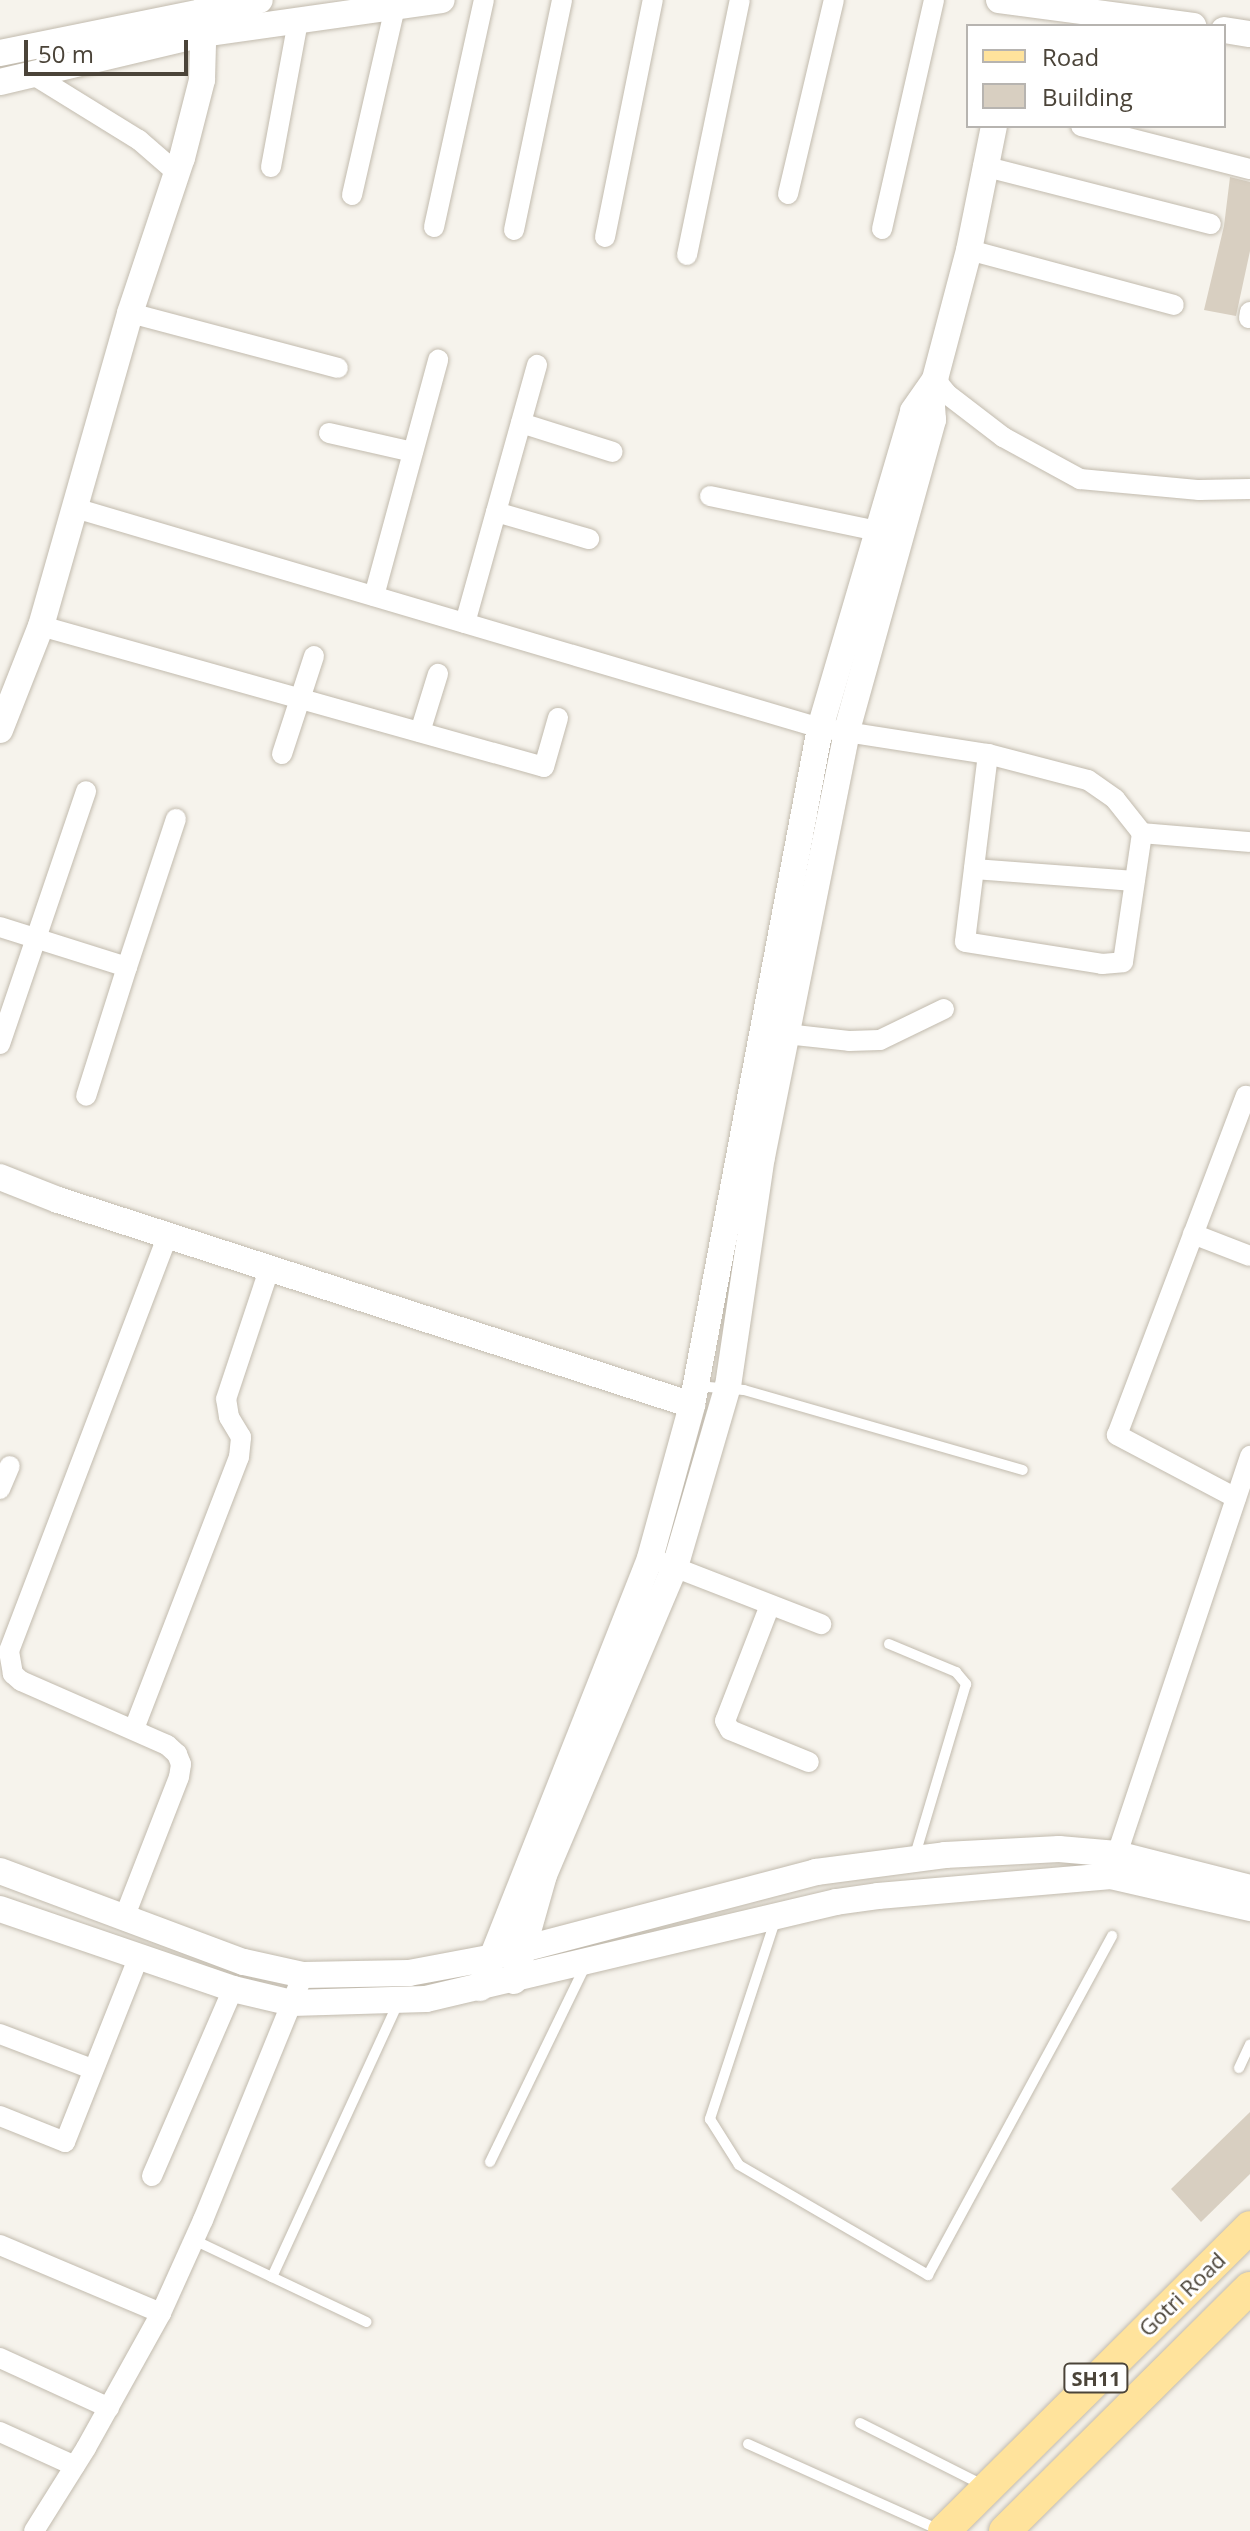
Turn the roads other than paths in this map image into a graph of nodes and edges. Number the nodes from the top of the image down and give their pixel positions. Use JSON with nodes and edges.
{"nodes":[{"id":1,"x":260,"y":0,"type":"edge"},
{"id":2,"x":442,"y":0,"type":"edge"},
{"id":3,"x":484,"y":0,"type":"edge"},
{"id":4,"x":562,"y":0,"type":"edge"},
{"id":5,"x":653,"y":0,"type":"edge"},
{"id":6,"x":740,"y":0,"type":"edge"},
{"id":7,"x":834,"y":0,"type":"edge"},
{"id":8,"x":934,"y":0,"type":"edge"},
{"id":9,"x":395,"y":7,"type":"junction"},
{"id":10,"x":1009,"y":7,"type":"edge"},
{"id":11,"x":1038,"y":11,"type":"edge"},
{"id":12,"x":204,"y":22,"type":"junction"},
{"id":13,"x":298,"y":22,"type":"junction"},
{"id":14,"x":1172,"y":24,"type":"edge"},
{"id":15,"x":1226,"y":30,"type":"edge"},
{"id":16,"x":1250,"y":34,"type":"edge"},
{"id":17,"x":0,"y":53,"type":"edge"},
{"id":18,"x":32,"y":74,"type":"junction"},
{"id":19,"x":0,"y":82,"type":"edge"},
{"id":20,"x":993,"y":128,"type":"edge"},
{"id":21,"x":1089,"y":128,"type":"edge"},
{"id":22,"x":983,"y":166,"type":"junction"},
{"id":23,"x":271,"y":167,"type":"dead end"},
{"id":24,"x":1250,"y":169,"type":"edge"},
{"id":25,"x":173,"y":183,"type":"junction"},
{"id":26,"x":788,"y":194,"type":"dead end"},
{"id":27,"x":352,"y":195,"type":"dead end"},
{"id":28,"x":1211,"y":224,"type":"dead end"},
{"id":29,"x":434,"y":227,"type":"dead end"},
{"id":30,"x":882,"y":229,"type":"dead end"},
{"id":31,"x":514,"y":230,"type":"dead end"},
{"id":32,"x":605,"y":237,"type":"dead end"},
{"id":33,"x":969,"y":250,"type":"junction"},
{"id":34,"x":687,"y":255,"type":"dead end"},
{"id":35,"x":1174,"y":305,"type":"dead end"},
{"id":36,"x":130,"y":313,"type":"junction"},
{"id":37,"x":438,"y":360,"type":"dead end"},
{"id":38,"x":537,"y":365,"type":"dead end"},
{"id":39,"x":338,"y":368,"type":"dead end"},
{"id":40,"x":937,"y":372,"type":"junction"},
{"id":41,"x":521,"y":423,"type":"junction"},
{"id":42,"x":329,"y":433,"type":"dead end"},
{"id":43,"x":413,"y":452,"type":"junction"},
{"id":44,"x":613,"y":452,"type":"dead end"},
{"id":45,"x":1250,"y":489,"type":"edge"},
{"id":46,"x":710,"y":496,"type":"dead end"},
{"id":47,"x":75,"y":508,"type":"junction"},
{"id":48,"x":496,"y":512,"type":"junction"},
{"id":49,"x":878,"y":531,"type":"junction"},
{"id":50,"x":589,"y":539,"type":"dead end"},
{"id":51,"x":374,"y":596,"type":"junction"},
{"id":52,"x":465,"y":623,"type":"junction"},
{"id":53,"x":41,"y":626,"type":"junction"},
{"id":54,"x":314,"y":656,"type":"dead end"},
{"id":55,"x":438,"y":674,"type":"dead end"},
{"id":56,"x":299,"y":699,"type":"junction"},
{"id":57,"x":558,"y":718,"type":"dead end"},
{"id":58,"x":820,"y":728,"type":"junction"},
{"id":59,"x":0,"y":730,"type":"edge"},
{"id":60,"x":847,"y":730,"type":"junction"},
{"id":61,"x":420,"y":732,"type":"junction"},
{"id":62,"x":282,"y":754,"type":"dead end"},
{"id":63,"x":988,"y":754,"type":"junction"},
{"id":64,"x":86,"y":791,"type":"dead end"},
{"id":65,"x":176,"y":819,"type":"dead end"},
{"id":66,"x":1142,"y":833,"type":"junction"},
{"id":67,"x":1250,"y":842,"type":"edge"},
{"id":68,"x":974,"y":869,"type":"junction"},
{"id":69,"x":1135,"y":881,"type":"junction"},
{"id":70,"x":0,"y":927,"type":"edge"},
{"id":71,"x":34,"y":938,"type":"junction"},
{"id":72,"x":127,"y":967,"type":"junction"},
{"id":73,"x":944,"y":1009,"type":"dead end"},
{"id":74,"x":786,"y":1034,"type":"junction"},
{"id":75,"x":0,"y":1044,"type":"edge"},
{"id":76,"x":86,"y":1096,"type":"dead end"},
{"id":77,"x":1246,"y":1096,"type":"dead end"},
{"id":78,"x":0,"y":1177,"type":"edge"},
{"id":79,"x":1193,"y":1234,"type":"junction"},
{"id":80,"x":168,"y":1235,"type":"junction"},
{"id":81,"x":1250,"y":1256,"type":"edge"},
{"id":82,"x":270,"y":1267,"type":"junction"},
{"id":83,"x":728,"y":1386,"type":"junction"},
{"id":84,"x":694,"y":1396,"type":"junction"},
{"id":85,"x":1250,"y":1456,"type":"edge"},
{"id":86,"x":10,"y":1466,"type":"dead end"},
{"id":87,"x":1023,"y":1470,"type":"dead end"},
{"id":88,"x":0,"y":1489,"type":"edge"},
{"id":89,"x":1236,"y":1498,"type":"junction"},
{"id":90,"x":662,"y":1562,"type":"junction"},
{"id":91,"x":770,"y":1605,"type":"junction"},
{"id":92,"x":821,"y":1624,"type":"dead end"},
{"id":93,"x":889,"y":1644,"type":"dead end"},
{"id":94,"x":134,"y":1729,"type":"junction"},
{"id":95,"x":809,"y":1762,"type":"dead end"},
{"id":96,"x":1117,"y":1854,"type":"junction"},
{"id":97,"x":914,"y":1859,"type":"junction"},
{"id":98,"x":0,"y":1871,"type":"edge"},
{"id":99,"x":1250,"y":1888,"type":"edge"},
{"id":100,"x":1250,"y":1908,"type":"edge"},
{"id":101,"x":0,"y":1909,"type":"edge"},
{"id":102,"x":777,"y":1916,"type":"junction"},
{"id":103,"x":124,"y":1918,"type":"junction"},
{"id":104,"x":1112,"y":1936,"type":"dead end"},
{"id":105,"x":587,"y":1946,"type":"junction"},
{"id":106,"x":524,"y":1947,"type":"junction"},
{"id":107,"x":139,"y":1956,"type":"junction"},
{"id":108,"x":489,"y":1958,"type":"junction"},
{"id":109,"x":303,"y":1975,"type":"junction"},
{"id":110,"x":514,"y":1981,"type":"junction"},
{"id":111,"x":480,"y":1988,"type":"junction"},
{"id":112,"x":233,"y":1989,"type":"junction"},
{"id":113,"x":399,"y":2002,"type":"junction"},
{"id":114,"x":292,"y":2003,"type":"junction"},
{"id":115,"x":0,"y":2034,"type":"edge"},
{"id":116,"x":1250,"y":2044,"type":"edge"},
{"id":117,"x":1239,"y":2068,"type":"dead end"},
{"id":118,"x":92,"y":2069,"type":"junction"},
{"id":119,"x":0,"y":2116,"type":"edge"},
{"id":120,"x":490,"y":2162,"type":"dead end"},
{"id":121,"x":152,"y":2176,"type":"dead end"},
{"id":122,"x":1250,"y":2227,"type":"edge"},
{"id":123,"x":194,"y":2240,"type":"junction"},
{"id":124,"x":0,"y":2245,"type":"edge"},
{"id":125,"x":272,"y":2277,"type":"junction"},
{"id":126,"x":1250,"y":2288,"type":"edge"},
{"id":127,"x":161,"y":2313,"type":"junction"},
{"id":128,"x":367,"y":2322,"type":"dead end"},
{"id":129,"x":0,"y":2358,"type":"edge"},
{"id":130,"x":109,"y":2408,"type":"junction"},
{"id":131,"x":860,"y":2423,"type":"dead end"},
{"id":132,"x":0,"y":2432,"type":"edge"},
{"id":133,"x":748,"y":2444,"type":"dead end"},
{"id":134,"x":75,"y":2466,"type":"junction"},
{"id":135,"x":986,"y":2487,"type":"junction"},
{"id":136,"x":34,"y":2531,"type":"edge"},
{"id":137,"x":942,"y":2531,"type":"edge"},
{"id":138,"x":1005,"y":2531,"type":"edge"}],
"edges":[{"from":1,"to":12,"type":"street"},
{"from":2,"to":9,"type":"street"},
{"from":3,"to":29,"type":"street"},
{"from":4,"to":31,"type":"street"},
{"from":5,"to":32,"type":"street"},
{"from":6,"to":34,"type":"street"},
{"from":7,"to":26,"type":"street"},
{"from":8,"to":30,"type":"street"},
{"from":9,"to":13,"type":"street"},
{"from":9,"to":27,"type":"street"},
{"from":10,"to":11,"type":"street"},
{"from":11,"to":14,"type":"street"},
{"from":12,"to":13,"type":"street"},
{"from":12,"to":17,"type":"street"},
{"from":12,"to":18,"type":"street"},
{"from":12,"to":25,"type":"street"},
{"from":13,"to":23,"type":"street"},
{"from":15,"to":16,"type":"street"},
{"from":18,"to":19,"type":"street"},
{"from":18,"to":25,"type":"street"},
{"from":20,"to":22,"type":"street"},
{"from":21,"to":24,"type":"street"},
{"from":22,"to":28,"type":"street"},
{"from":22,"to":33,"type":"street"},
{"from":25,"to":36,"type":"street"},
{"from":33,"to":35,"type":"street"},
{"from":33,"to":40,"type":"street"},
{"from":36,"to":39,"type":"street"},
{"from":36,"to":47,"type":"street"},
{"from":37,"to":43,"type":"street"},
{"from":38,"to":41,"type":"street"},
{"from":40,"to":45,"type":"street"},
{"from":40,"to":49,"type":"street"},
{"from":40,"to":60,"type":"street"},
{"from":41,"to":44,"type":"street"},
{"from":41,"to":48,"type":"street"},
{"from":42,"to":43,"type":"street"},
{"from":43,"to":51,"type":"street"},
{"from":46,"to":49,"type":"street"},
{"from":47,"to":51,"type":"street"},
{"from":47,"to":53,"type":"street"},
{"from":48,"to":50,"type":"street"},
{"from":48,"to":52,"type":"street"},
{"from":49,"to":58,"type":"street"},
{"from":51,"to":52,"type":"street"},
{"from":52,"to":58,"type":"street"},
{"from":53,"to":56,"type":"street"},
{"from":53,"to":59,"type":"street"},
{"from":54,"to":56,"type":"street"},
{"from":55,"to":61,"type":"street"},
{"from":56,"to":61,"type":"street"},
{"from":56,"to":62,"type":"street"},
{"from":57,"to":61,"type":"street"},
{"from":58,"to":60,"type":"street"},
{"from":58,"to":84,"type":"street"},
{"from":60,"to":63,"type":"street"},
{"from":60,"to":74,"type":"street"},
{"from":63,"to":66,"type":"street"},
{"from":63,"to":68,"type":"street"},
{"from":64,"to":71,"type":"street"},
{"from":65,"to":72,"type":"street"},
{"from":66,"to":67,"type":"street"},
{"from":66,"to":69,"type":"street"},
{"from":68,"to":69,"type":"street"},
{"from":68,"to":69,"type":"street"},
{"from":70,"to":71,"type":"street"},
{"from":71,"to":72,"type":"street"},
{"from":71,"to":75,"type":"street"},
{"from":72,"to":76,"type":"street"},
{"from":73,"to":74,"type":"street"},
{"from":74,"to":83,"type":"street"},
{"from":77,"to":79,"type":"street"},
{"from":78,"to":80,"type":"street"},
{"from":79,"to":81,"type":"street"},
{"from":79,"to":89,"type":"street"},
{"from":80,"to":82,"type":"street"},
{"from":80,"to":94,"type":"street"},
{"from":82,"to":84,"type":"street"},
{"from":82,"to":94,"type":"street"},
{"from":83,"to":84,"type":"lane"},
{"from":83,"to":87,"type":"lane"},
{"from":83,"to":90,"type":"street"},
{"from":84,"to":90,"type":"street"},
{"from":85,"to":89,"type":"street"},
{"from":86,"to":88,"type":"street"},
{"from":89,"to":96,"type":"street"},
{"from":90,"to":91,"type":"street"},
{"from":90,"to":106,"type":"street"},
{"from":90,"to":108,"type":"street"},
{"from":91,"to":92,"type":"street"},
{"from":91,"to":95,"type":"street"},
{"from":93,"to":97,"type":"lane"},
{"from":94,"to":103,"type":"street"},
{"from":96,"to":97,"type":"street"},
{"from":96,"to":99,"type":"street"},
{"from":97,"to":105,"type":"street"},
{"from":98,"to":103,"type":"street"},
{"from":100,"to":102,"type":"street"},
{"from":101,"to":107,"type":"street"},
{"from":102,"to":104,"type":"lane"},
{"from":102,"to":105,"type":"street"},
{"from":103,"to":109,"type":"street"},
{"from":105,"to":106,"type":"street"},
{"from":105,"to":110,"type":"street"},
{"from":105,"to":120,"type":"lane"},
{"from":106,"to":108,"type":"street"},
{"from":106,"to":110,"type":"street"},
{"from":107,"to":112,"type":"street"},
{"from":107,"to":118,"type":"street"},
{"from":108,"to":109,"type":"street"},
{"from":108,"to":111,"type":"street"},
{"from":109,"to":114,"type":"street"},
{"from":110,"to":111,"type":"street"},
{"from":111,"to":113,"type":"street"},
{"from":112,"to":114,"type":"street"},
{"from":112,"to":121,"type":"street"},
{"from":113,"to":114,"type":"street"},
{"from":113,"to":125,"type":"lane"},
{"from":114,"to":123,"type":"street"},
{"from":115,"to":118,"type":"street"},
{"from":116,"to":117,"type":"lane"},
{"from":118,"to":119,"type":"street"},
{"from":122,"to":135,"type":"main road","name":"Gotri Road","number":"SH11"},
{"from":123,"to":125,"type":"lane"},
{"from":123,"to":127,"type":"street"},
{"from":124,"to":127,"type":"street"},
{"from":125,"to":128,"type":"lane"},
{"from":126,"to":138,"type":"main road","name":"Gotri Road","number":"SH11"},
{"from":127,"to":130,"type":"street"},
{"from":129,"to":130,"type":"street"},
{"from":130,"to":134,"type":"street"},
{"from":131,"to":135,"type":"lane"},
{"from":132,"to":134,"type":"street"},
{"from":133,"to":137,"type":"lane"},
{"from":134,"to":136,"type":"street"},
{"from":135,"to":137,"type":"main road","name":"Gotri Road","number":"SH11"}]}
